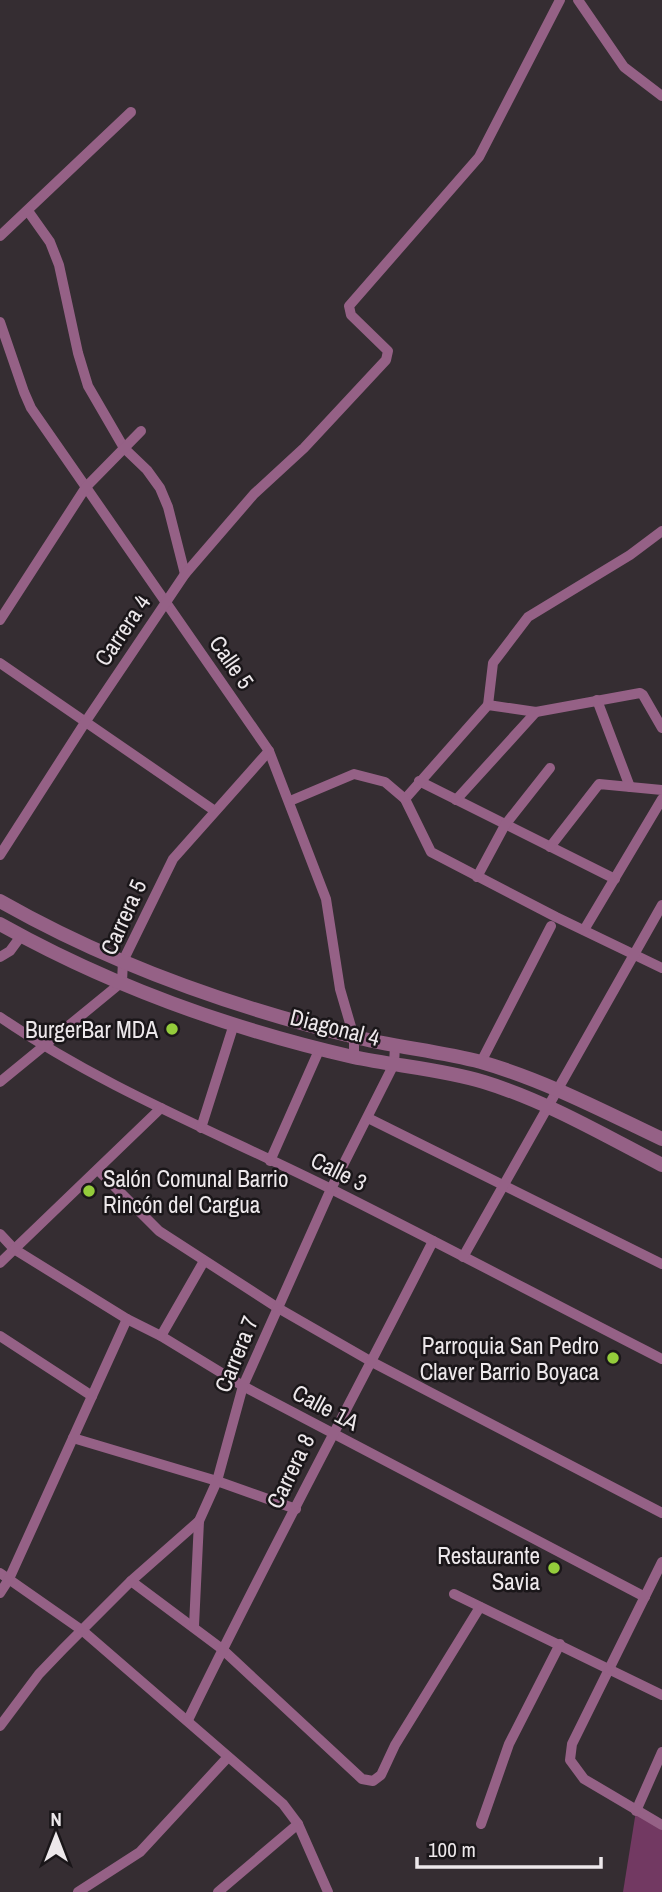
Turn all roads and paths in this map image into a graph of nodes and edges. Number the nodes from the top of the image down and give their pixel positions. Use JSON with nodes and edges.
{"nodes":[{"id":1,"x":560,"y":0,"type":"edge"},
{"id":2,"x":578,"y":0,"type":"edge"},
{"id":3,"x":662,"y":96,"type":"edge"},
{"id":4,"x":131,"y":112,"type":"dead end"},
{"id":5,"x":28,"y":211,"type":"junction"},
{"id":6,"x":0,"y":236,"type":"edge"},
{"id":7,"x":0,"y":322,"type":"edge"},
{"id":8,"x":141,"y":431,"type":"dead end"},
{"id":9,"x":124,"y":448,"type":"junction"},
{"id":10,"x":86,"y":487,"type":"junction"},
{"id":11,"x":662,"y":531,"type":"edge"},
{"id":12,"x":185,"y":574,"type":"junction"},
{"id":13,"x":165,"y":603,"type":"junction"},
{"id":14,"x":0,"y":620,"type":"edge"},
{"id":15,"x":0,"y":663,"type":"edge"},
{"id":16,"x":597,"y":700,"type":"junction"},
{"id":17,"x":488,"y":705,"type":"junction"},
{"id":18,"x":536,"y":712,"type":"junction"},
{"id":19,"x":86,"y":721,"type":"junction"},
{"id":20,"x":662,"y":728,"type":"edge"},
{"id":21,"x":269,"y":751,"type":"junction"},
{"id":22,"x":550,"y":768,"type":"dead end"},
{"id":23,"x":419,"y":781,"type":"junction"},
{"id":24,"x":630,"y":787,"type":"junction"},
{"id":25,"x":662,"y":790,"type":"edge"},
{"id":26,"x":405,"y":799,"type":"junction"},
{"id":27,"x":662,"y":799,"type":"edge"},
{"id":28,"x":456,"y":800,"type":"junction"},
{"id":29,"x":290,"y":801,"type":"junction"},
{"id":30,"x":215,"y":811,"type":"junction"},
{"id":31,"x":505,"y":825,"type":"junction"},
{"id":32,"x":550,"y":847,"type":"junction"},
{"id":33,"x":0,"y":855,"type":"edge"},
{"id":34,"x":477,"y":877,"type":"junction"},
{"id":35,"x":615,"y":879,"type":"junction"},
{"id":36,"x":0,"y":901,"type":"edge"},
{"id":37,"x":662,"y":905,"type":"edge"},
{"id":38,"x":0,"y":924,"type":"edge"},
{"id":39,"x":551,"y":926,"type":"dead end"},
{"id":40,"x":584,"y":930,"type":"junction"},
{"id":41,"x":21,"y":936,"type":"junction"},
{"id":42,"x":634,"y":956,"type":"junction"},
{"id":43,"x":0,"y":957,"type":"edge"},
{"id":44,"x":123,"y":961,"type":"junction"},
{"id":45,"x":662,"y":968,"type":"edge"},
{"id":46,"x":122,"y":982,"type":"junction"},
{"id":47,"x":0,"y":1017,"type":"edge"},
{"id":48,"x":234,"y":1024,"type":"junction"},
{"id":49,"x":354,"y":1037,"type":"junction"},
{"id":50,"x":43,"y":1046,"type":"junction"},
{"id":51,"x":396,"y":1046,"type":"junction"},
{"id":52,"x":320,"y":1048,"type":"junction"},
{"id":53,"x":354,"y":1057,"type":"junction"},
{"id":54,"x":481,"y":1062,"type":"junction"},
{"id":55,"x":394,"y":1064,"type":"junction"},
{"id":56,"x":0,"y":1082,"type":"edge"},
{"id":57,"x":559,"y":1090,"type":"junction"},
{"id":58,"x":549,"y":1107,"type":"junction"},
{"id":59,"x":161,"y":1108,"type":"junction"},
{"id":60,"x":368,"y":1118,"type":"junction"},
{"id":61,"x":201,"y":1128,"type":"junction"},
{"id":62,"x":662,"y":1139,"type":"edge"},
{"id":63,"x":270,"y":1161,"type":"junction"},
{"id":64,"x":662,"y":1165,"type":"edge"},
{"id":65,"x":98,"y":1170,"type":"junction"},
{"id":66,"x":503,"y":1185,"type":"junction"},
{"id":67,"x":331,"y":1189,"type":"junction"},
{"id":68,"x":0,"y":1234,"type":"edge"},
{"id":69,"x":433,"y":1241,"type":"junction"},
{"id":70,"x":14,"y":1249,"type":"junction"},
{"id":71,"x":463,"y":1257,"type":"junction"},
{"id":72,"x":204,"y":1261,"type":"junction"},
{"id":73,"x":0,"y":1263,"type":"edge"},
{"id":74,"x":662,"y":1264,"type":"edge"},
{"id":75,"x":278,"y":1308,"type":"junction"},
{"id":76,"x":127,"y":1319,"type":"junction"},
{"id":77,"x":0,"y":1336,"type":"edge"},
{"id":78,"x":161,"y":1336,"type":"junction"},
{"id":79,"x":662,"y":1360,"type":"edge"},
{"id":80,"x":372,"y":1362,"type":"junction"},
{"id":81,"x":243,"y":1386,"type":"junction"},
{"id":82,"x":92,"y":1396,"type":"junction"},
{"id":83,"x":332,"y":1434,"type":"junction"},
{"id":84,"x":73,"y":1438,"type":"junction"},
{"id":85,"x":217,"y":1481,"type":"junction"},
{"id":86,"x":296,"y":1509,"type":"junction"},
{"id":87,"x":662,"y":1513,"type":"edge"},
{"id":88,"x":199,"y":1521,"type":"junction"},
{"id":89,"x":662,"y":1562,"type":"edge"},
{"id":90,"x":4,"y":1576,"type":"edge"},
{"id":91,"x":131,"y":1581,"type":"junction"},
{"id":92,"x":0,"y":1593,"type":"edge"},
{"id":93,"x":454,"y":1594,"type":"dead end"},
{"id":94,"x":645,"y":1597,"type":"junction"},
{"id":95,"x":480,"y":1607,"type":"junction"},
{"id":96,"x":194,"y":1626,"type":"junction"},
{"id":97,"x":83,"y":1631,"type":"junction"},
{"id":98,"x":560,"y":1644,"type":"junction"},
{"id":99,"x":222,"y":1649,"type":"junction"},
{"id":100,"x":610,"y":1669,"type":"junction"},
{"id":101,"x":662,"y":1695,"type":"edge"},
{"id":102,"x":188,"y":1720,"type":"junction"},
{"id":103,"x":0,"y":1726,"type":"edge"},
{"id":104,"x":662,"y":1752,"type":"edge"},
{"id":105,"x":228,"y":1757,"type":"junction"},
{"id":106,"x":635,"y":1811,"type":"junction"},
{"id":107,"x":298,"y":1824,"type":"junction"},
{"id":108,"x":481,"y":1824,"type":"dead end"},
{"id":109,"x":662,"y":1825,"type":"edge"},
{"id":110,"x":323,"y":1889,"type":"edge"},
{"id":111,"x":78,"y":1892,"type":"edge"},
{"id":112,"x":218,"y":1892,"type":"edge"}],
"edges":[{"from":1,"to":12,"type":"street","name":"Carrera 4"},
{"from":2,"to":3,"type":"street"},
{"from":4,"to":5,"type":"street"},
{"from":5,"to":6,"type":"street"},
{"from":5,"to":9,"type":"street"},
{"from":7,"to":10,"type":"street","name":"Calle 5"},
{"from":8,"to":9,"type":"street"},
{"from":9,"to":10,"type":"street"},
{"from":9,"to":12,"type":"street"},
{"from":10,"to":13,"type":"street","name":"Calle 5"},
{"from":10,"to":14,"type":"street"},
{"from":11,"to":17,"type":"street"},
{"from":12,"to":13,"type":"street","name":"Carrera 4"},
{"from":13,"to":19,"type":"street","name":"Carrera 4"},
{"from":13,"to":21,"type":"street","name":"Calle 5"},
{"from":15,"to":19,"type":"street"},
{"from":16,"to":18,"type":"street"},
{"from":16,"to":20,"type":"street"},
{"from":16,"to":24,"type":"street"},
{"from":17,"to":18,"type":"street"},
{"from":17,"to":23,"type":"street"},
{"from":18,"to":28,"type":"street"},
{"from":19,"to":30,"type":"street"},
{"from":19,"to":33,"type":"street","name":"Carrera 4"},
{"from":21,"to":29,"type":"street","name":"Calle 5"},
{"from":21,"to":30,"type":"street","name":"Carrera 5"},
{"from":22,"to":31,"type":"street"},
{"from":23,"to":26,"type":"street"},
{"from":23,"to":28,"type":"street"},
{"from":24,"to":25,"type":"street"},
{"from":24,"to":32,"type":"street"},
{"from":26,"to":29,"type":"street"},
{"from":26,"to":34,"type":"street"},
{"from":27,"to":35,"type":"street"},
{"from":28,"to":31,"type":"street"},
{"from":29,"to":49,"type":"street","name":"Calle 5"},
{"from":30,"to":44,"type":"street","name":"Carrera 5"},
{"from":31,"to":32,"type":"street"},
{"from":31,"to":34,"type":"street"},
{"from":32,"to":35,"type":"street"},
{"from":34,"to":40,"type":"street"},
{"from":35,"to":40,"type":"street"},
{"from":36,"to":44,"type":"street","name":"Diagonal 4"},
{"from":37,"to":42,"type":"street"},
{"from":38,"to":41,"type":"street","name":"Diagonal 4"},
{"from":39,"to":54,"type":"street"},
{"from":40,"to":42,"type":"street"},
{"from":41,"to":43,"type":"street"},
{"from":41,"to":46,"type":"street","name":"Diagonal 4"},
{"from":42,"to":45,"type":"street"},
{"from":42,"to":57,"type":"street"},
{"from":44,"to":46,"type":"street","name":"Carrera 5"},
{"from":44,"to":49,"type":"street","name":"Diagonal 4"},
{"from":46,"to":48,"type":"street","name":"Diagonal 4"},
{"from":46,"to":50,"type":"street","name":"Carrera 5"},
{"from":47,"to":50,"type":"street","name":"Calle 3"},
{"from":48,"to":52,"type":"street","name":"Diagonal 4"},
{"from":48,"to":61,"type":"street"},
{"from":49,"to":51,"type":"street","name":"Diagonal 4"},
{"from":49,"to":53,"type":"street","name":"Calle 5"},
{"from":50,"to":56,"type":"street","name":"Carrera 5"},
{"from":50,"to":59,"type":"street","name":"Calle 3"},
{"from":51,"to":54,"type":"street","name":"Diagonal 4"},
{"from":51,"to":55,"type":"street","name":"Carrera 7"},
{"from":52,"to":53,"type":"street","name":"Diagonal 4"},
{"from":52,"to":63,"type":"street"},
{"from":53,"to":55,"type":"street","name":"Diagonal 4"},
{"from":54,"to":57,"type":"street","name":"Diagonal 4"},
{"from":55,"to":58,"type":"street","name":"Diagonal 4"},
{"from":55,"to":60,"type":"street","name":"Carrera 7"},
{"from":57,"to":58,"type":"street"},
{"from":57,"to":62,"type":"street","name":"Diagonal 4"},
{"from":58,"to":64,"type":"street","name":"Diagonal 4"},
{"from":58,"to":66,"type":"street"},
{"from":59,"to":61,"type":"street","name":"Calle 3"},
{"from":59,"to":65,"type":"street"},
{"from":60,"to":66,"type":"street"},
{"from":60,"to":67,"type":"street","name":"Carrera 7"},
{"from":61,"to":63,"type":"street","name":"Calle 3"},
{"from":63,"to":67,"type":"street","name":"Calle 3"},
{"from":65,"to":70,"type":"street"},
{"from":65,"to":72,"type":"street"},
{"from":66,"to":71,"type":"street"},
{"from":66,"to":74,"type":"street"},
{"from":67,"to":69,"type":"street","name":"Calle 3"},
{"from":67,"to":75,"type":"street","name":"Carrera 7"},
{"from":68,"to":70,"type":"street","name":"Calle 1A"},
{"from":69,"to":71,"type":"street","name":"Calle 3"},
{"from":69,"to":80,"type":"street","name":"Carrera 8"},
{"from":70,"to":73,"type":"street"},
{"from":70,"to":76,"type":"street","name":"Calle 1A"},
{"from":71,"to":79,"type":"street","name":"Calle 3"},
{"from":72,"to":75,"type":"street"},
{"from":72,"to":78,"type":"street"},
{"from":75,"to":80,"type":"street"},
{"from":75,"to":81,"type":"street","name":"Carrera 7"},
{"from":76,"to":78,"type":"street","name":"Calle 1A"},
{"from":76,"to":82,"type":"street"},
{"from":77,"to":82,"type":"street"},
{"from":78,"to":81,"type":"street","name":"Calle 1A"},
{"from":80,"to":83,"type":"street","name":"Carrera 8"},
{"from":80,"to":87,"type":"street"},
{"from":81,"to":83,"type":"street","name":"Calle 1A"},
{"from":81,"to":85,"type":"street","name":"Carrera 7"},
{"from":82,"to":84,"type":"street"},
{"from":83,"to":86,"type":"street","name":"Carrera 8"},
{"from":83,"to":94,"type":"street","name":"Calle 1A"},
{"from":84,"to":85,"type":"street"},
{"from":84,"to":90,"type":"street"},
{"from":85,"to":86,"type":"street"},
{"from":85,"to":88,"type":"street","name":"Carrera 7"},
{"from":86,"to":99,"type":"street","name":"Carrera 8"},
{"from":88,"to":91,"type":"street","name":"Carrera 7"},
{"from":88,"to":96,"type":"street"},
{"from":89,"to":94,"type":"street"},
{"from":90,"to":92,"type":"street"},
{"from":90,"to":97,"type":"street"},
{"from":91,"to":96,"type":"street"},
{"from":91,"to":97,"type":"street","name":"Carrera 7"},
{"from":93,"to":95,"type":"street"},
{"from":94,"to":100,"type":"street"},
{"from":95,"to":98,"type":"street"},
{"from":95,"to":99,"type":"street"},
{"from":96,"to":99,"type":"street"},
{"from":97,"to":102,"type":"street"},
{"from":97,"to":103,"type":"street","name":"Carrera 7"},
{"from":98,"to":100,"type":"street"},
{"from":98,"to":108,"type":"street"},
{"from":99,"to":102,"type":"street","name":"Carrera 8"},
{"from":100,"to":101,"type":"street"},
{"from":100,"to":106,"type":"street"},
{"from":102,"to":105,"type":"street"},
{"from":104,"to":106,"type":"street"},
{"from":105,"to":107,"type":"street"},
{"from":105,"to":111,"type":"street"},
{"from":106,"to":109,"type":"street"},
{"from":107,"to":110,"type":"street"},
{"from":107,"to":112,"type":"street"}]}
